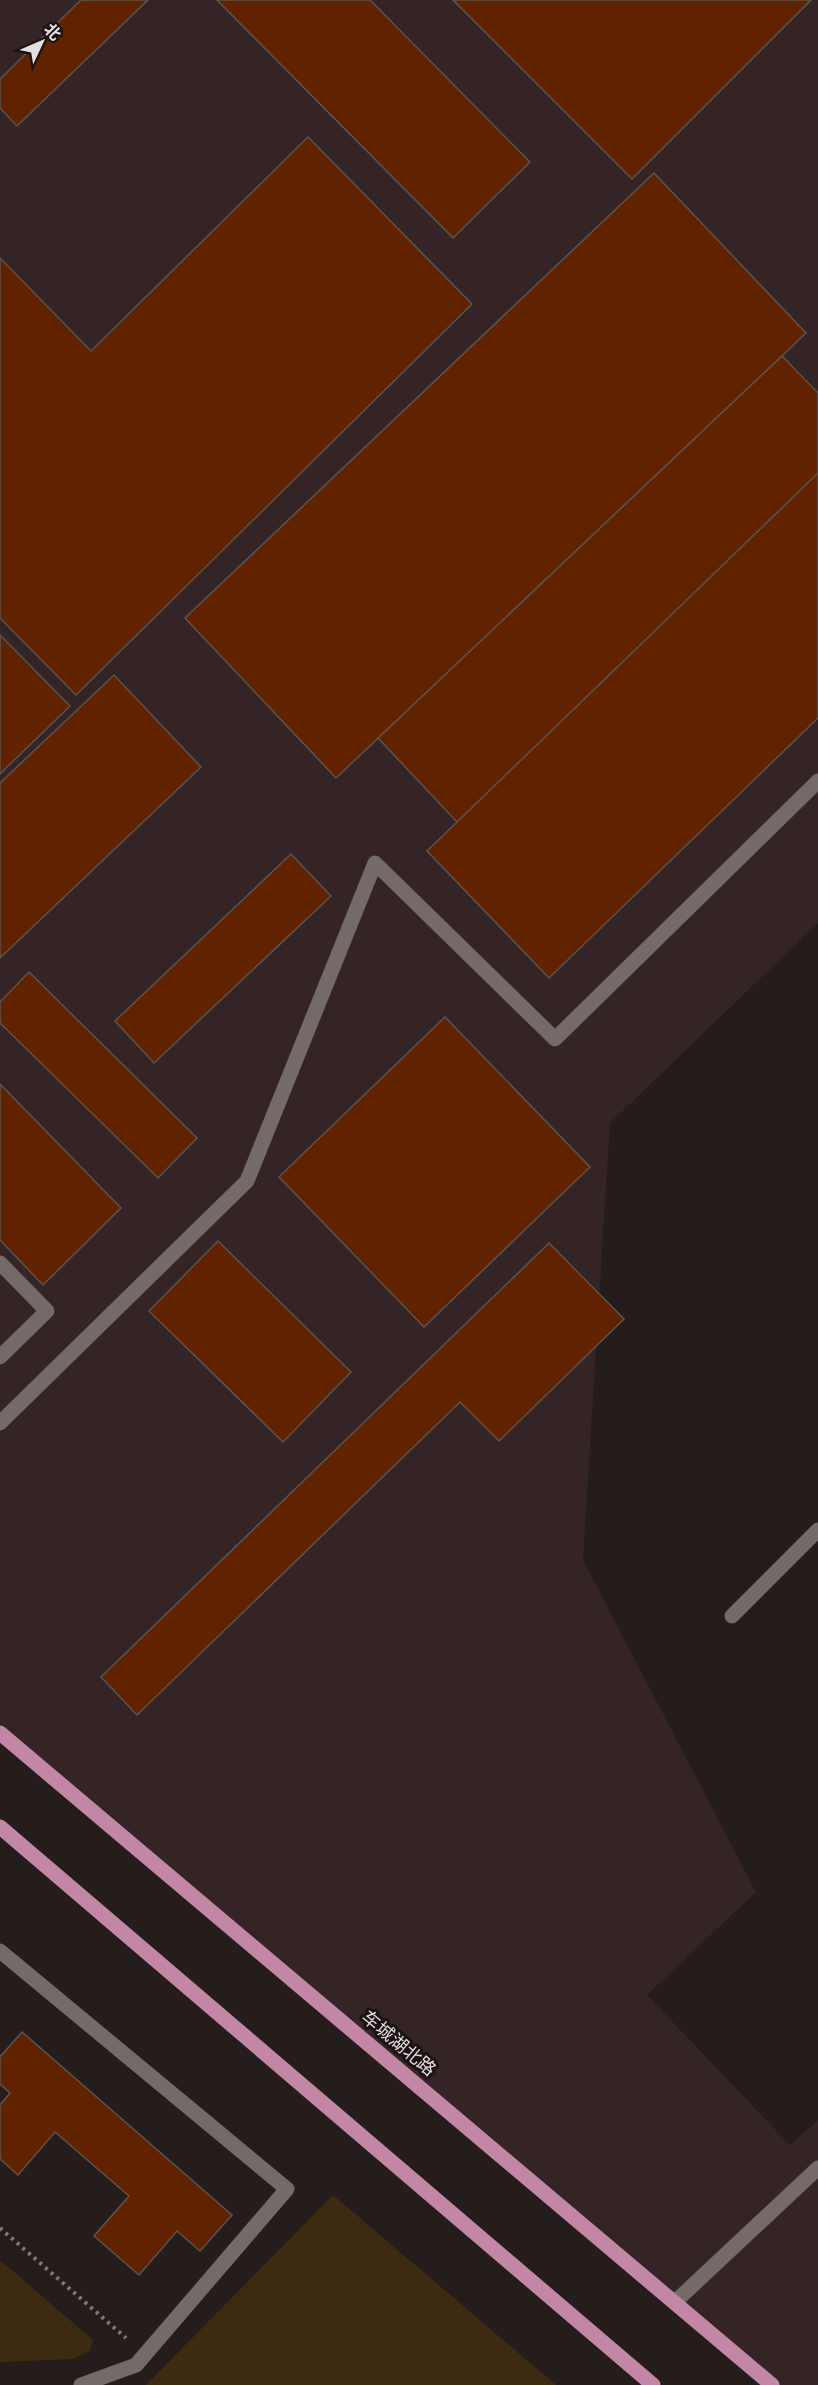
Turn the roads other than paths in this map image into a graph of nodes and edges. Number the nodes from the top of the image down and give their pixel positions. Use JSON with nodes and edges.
{"nodes":[{"id":1,"x":818,"y":781,"type":"edge"},
{"id":2,"x":0,"y":1263,"type":"edge"},
{"id":3,"x":0,"y":1357,"type":"edge"},
{"id":4,"x":0,"y":1423,"type":"edge"},
{"id":5,"x":818,"y":1530,"type":"edge"},
{"id":6,"x":732,"y":1616,"type":"dead end"},
{"id":7,"x":0,"y":1733,"type":"edge"},
{"id":8,"x":0,"y":1827,"type":"edge"},
{"id":9,"x":0,"y":1951,"type":"edge"},
{"id":10,"x":818,"y":2168,"type":"edge"},
{"id":11,"x":676,"y":2301,"type":"junction"},
{"id":12,"x":81,"y":2385,"type":"edge"},
{"id":13,"x":653,"y":2385,"type":"edge"},
{"id":14,"x":772,"y":2385,"type":"edge"}],
"edges":[{"from":1,"to":4,"type":"street"},
{"from":2,"to":3,"type":"street"},
{"from":5,"to":6,"type":"street"},
{"from":7,"to":11,"type":"main road","name":"车城湖北路"},
{"from":8,"to":13,"type":"main road"},
{"from":9,"to":12,"type":"street"},
{"from":10,"to":11,"type":"street"},
{"from":11,"to":14,"type":"main road","name":"车城湖北路"}]}
